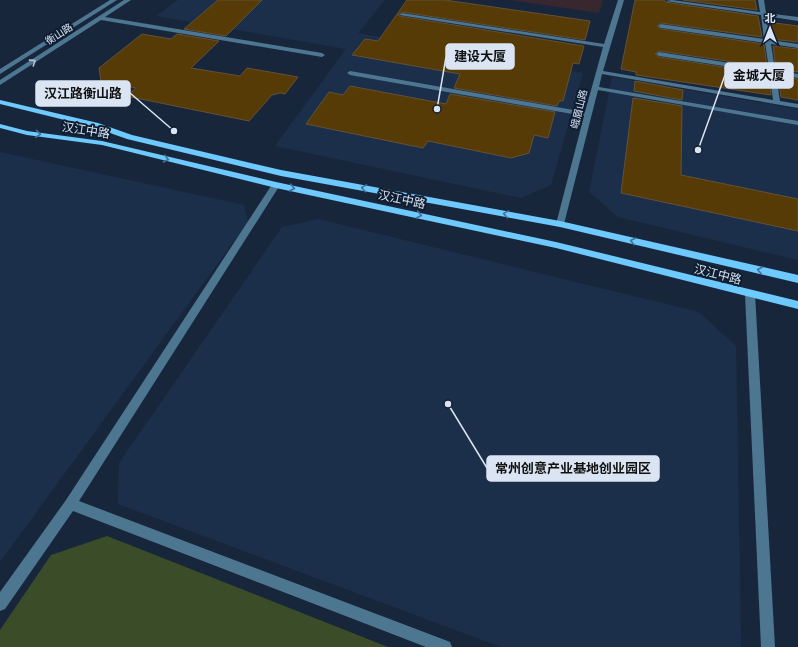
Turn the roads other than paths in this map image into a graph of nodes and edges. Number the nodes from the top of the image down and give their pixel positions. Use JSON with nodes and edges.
{"nodes":[{"id":1,"x":114,"y":0,"type":"edge"},
{"id":2,"x":128,"y":0,"type":"edge"},
{"id":3,"x":621,"y":0,"type":"edge"},
{"id":4,"x":761,"y":0,"type":"edge"},
{"id":5,"x":668,"y":1,"type":"dead end"},
{"id":6,"x":402,"y":14,"type":"dead end"},
{"id":7,"x":763,"y":14,"type":"junction"},
{"id":8,"x":100,"y":18,"type":"junction"},
{"id":9,"x":798,"y":19,"type":"edge"},
{"id":10,"x":661,"y":26,"type":"dead end"},
{"id":11,"x":767,"y":41,"type":"junction"},
{"id":12,"x":606,"y":46,"type":"junction"},
{"id":13,"x":798,"y":46,"type":"edge"},
{"id":14,"x":659,"y":54,"type":"dead end"},
{"id":15,"x":322,"y":55,"type":"dead end"},
{"id":16,"x":0,"y":72,"type":"edge"},
{"id":17,"x":599,"y":72,"type":"junction"},
{"id":18,"x":772,"y":72,"type":"junction"},
{"id":19,"x":350,"y":73,"type":"dead end"},
{"id":20,"x":798,"y":76,"type":"edge"},
{"id":21,"x":0,"y":83,"type":"edge"},
{"id":22,"x":595,"y":88,"type":"junction"},
{"id":23,"x":0,"y":102,"type":"edge"},
{"id":24,"x":777,"y":102,"type":"junction"},
{"id":25,"x":798,"y":106,"type":"edge"},
{"id":26,"x":588,"y":115,"type":"junction"},
{"id":27,"x":798,"y":123,"type":"edge"},
{"id":28,"x":0,"y":126,"type":"edge"},
{"id":29,"x":276,"y":184,"type":"junction"},
{"id":30,"x":560,"y":224,"type":"junction"},
{"id":31,"x":798,"y":279,"type":"edge"},
{"id":32,"x":750,"y":294,"type":"junction"},
{"id":33,"x":798,"y":305,"type":"edge"},
{"id":34,"x":70,"y":504,"type":"junction"},
{"id":35,"x":0,"y":604,"type":"edge"},
{"id":36,"x":445,"y":647,"type":"edge"},
{"id":37,"x":768,"y":647,"type":"edge"}],
"edges":[{"from":1,"to":16,"type":"street","name":"衡山路"},
{"from":2,"to":8,"type":"street","name":"衡山路"},
{"from":3,"to":12,"type":"street","name":"峨眉山路"},
{"from":4,"to":7,"type":"street"},
{"from":5,"to":7,"type":"street"},
{"from":6,"to":12,"type":"street"},
{"from":7,"to":9,"type":"street"},
{"from":7,"to":11,"type":"street"},
{"from":8,"to":15,"type":"street"},
{"from":21,"to":8,"type":"street","name":"衡山路","one_way":true},
{"from":10,"to":11,"type":"street"},
{"from":11,"to":13,"type":"street"},
{"from":11,"to":18,"type":"street"},
{"from":12,"to":17,"type":"street","name":"峨眉山路"},
{"from":14,"to":18,"type":"street"},
{"from":17,"to":22,"type":"street","name":"峨眉山路"},
{"from":17,"to":24,"type":"street"},
{"from":18,"to":20,"type":"street"},
{"from":18,"to":24,"type":"street"},
{"from":19,"to":26,"type":"street"},
{"from":22,"to":26,"type":"street","name":"峨眉山路"},
{"from":22,"to":27,"type":"street"},
{"from":30,"to":23,"type":"main road","name":"汉江中路","one_way":true},
{"from":24,"to":25,"type":"street"},
{"from":26,"to":30,"type":"street","name":"峨眉山路"},
{"from":28,"to":29,"type":"main road","name":"汉江中路","one_way":true},
{"from":29,"to":32,"type":"main road","name":"汉江中路","one_way":true},
{"from":29,"to":34,"type":"street"},
{"from":31,"to":30,"type":"main road","name":"汉江中路","one_way":true},
{"from":32,"to":33,"type":"main road","name":"汉江中路"},
{"from":32,"to":37,"type":"street"},
{"from":34,"to":35,"type":"street"},
{"from":34,"to":36,"type":"street"}]}
